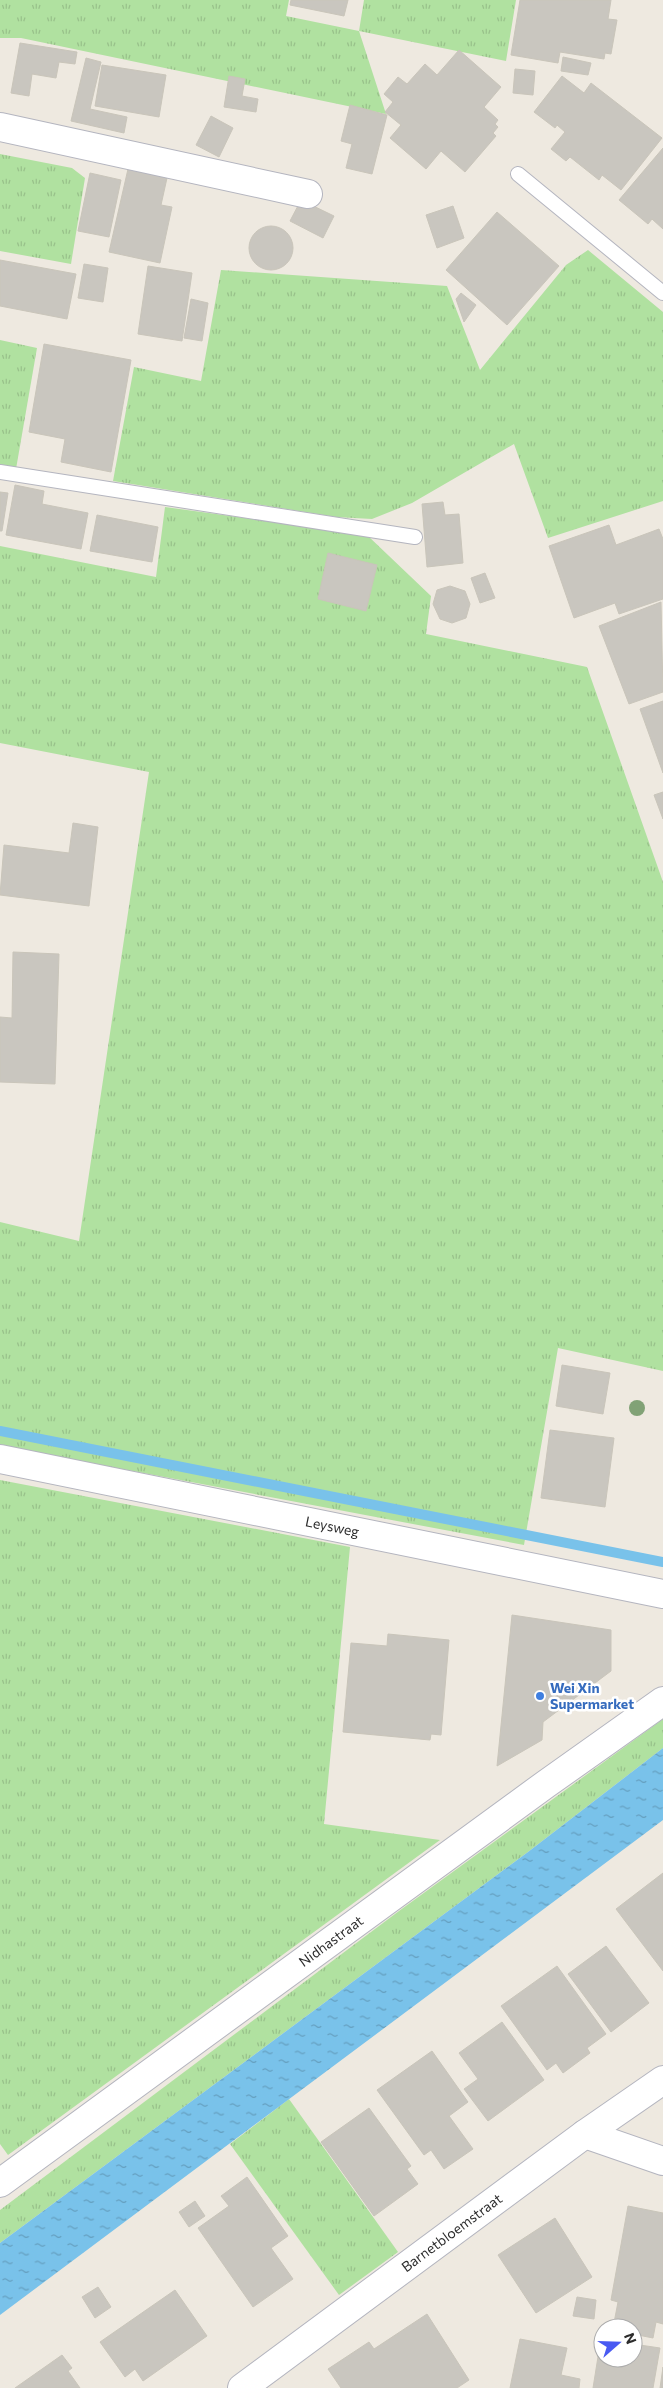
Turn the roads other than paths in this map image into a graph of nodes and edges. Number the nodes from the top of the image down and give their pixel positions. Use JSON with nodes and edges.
{"nodes":[{"id":1,"x":0,"y":127,"type":"edge"},
{"id":2,"x":518,"y":174,"type":"dead end"},
{"id":3,"x":308,"y":194,"type":"dead end"},
{"id":4,"x":663,"y":293,"type":"edge"},
{"id":5,"x":0,"y":472,"type":"edge"},
{"id":6,"x":415,"y":537,"type":"dead end"},
{"id":7,"x":0,"y":1460,"type":"edge"},
{"id":8,"x":663,"y":1594,"type":"edge"},
{"id":9,"x":663,"y":1701,"type":"edge"},
{"id":10,"x":663,"y":2080,"type":"edge"},
{"id":11,"x":585,"y":2134,"type":"junction"},
{"id":12,"x":663,"y":2161,"type":"edge"},
{"id":13,"x":0,"y":2183,"type":"edge"},
{"id":14,"x":242,"y":2388,"type":"edge"}],
"edges":[{"from":1,"to":3,"type":"street"},
{"from":2,"to":4,"type":"lane"},
{"from":5,"to":6,"type":"lane"},
{"from":7,"to":8,"type":"street","name":"Leysweg"},
{"from":9,"to":13,"type":"street","name":"Nidhastraat"},
{"from":10,"to":11,"type":"street","name":"Barnetbloemstraat"},
{"from":11,"to":12,"type":"street"},
{"from":11,"to":14,"type":"street","name":"Barnetbloemstraat"}]}
